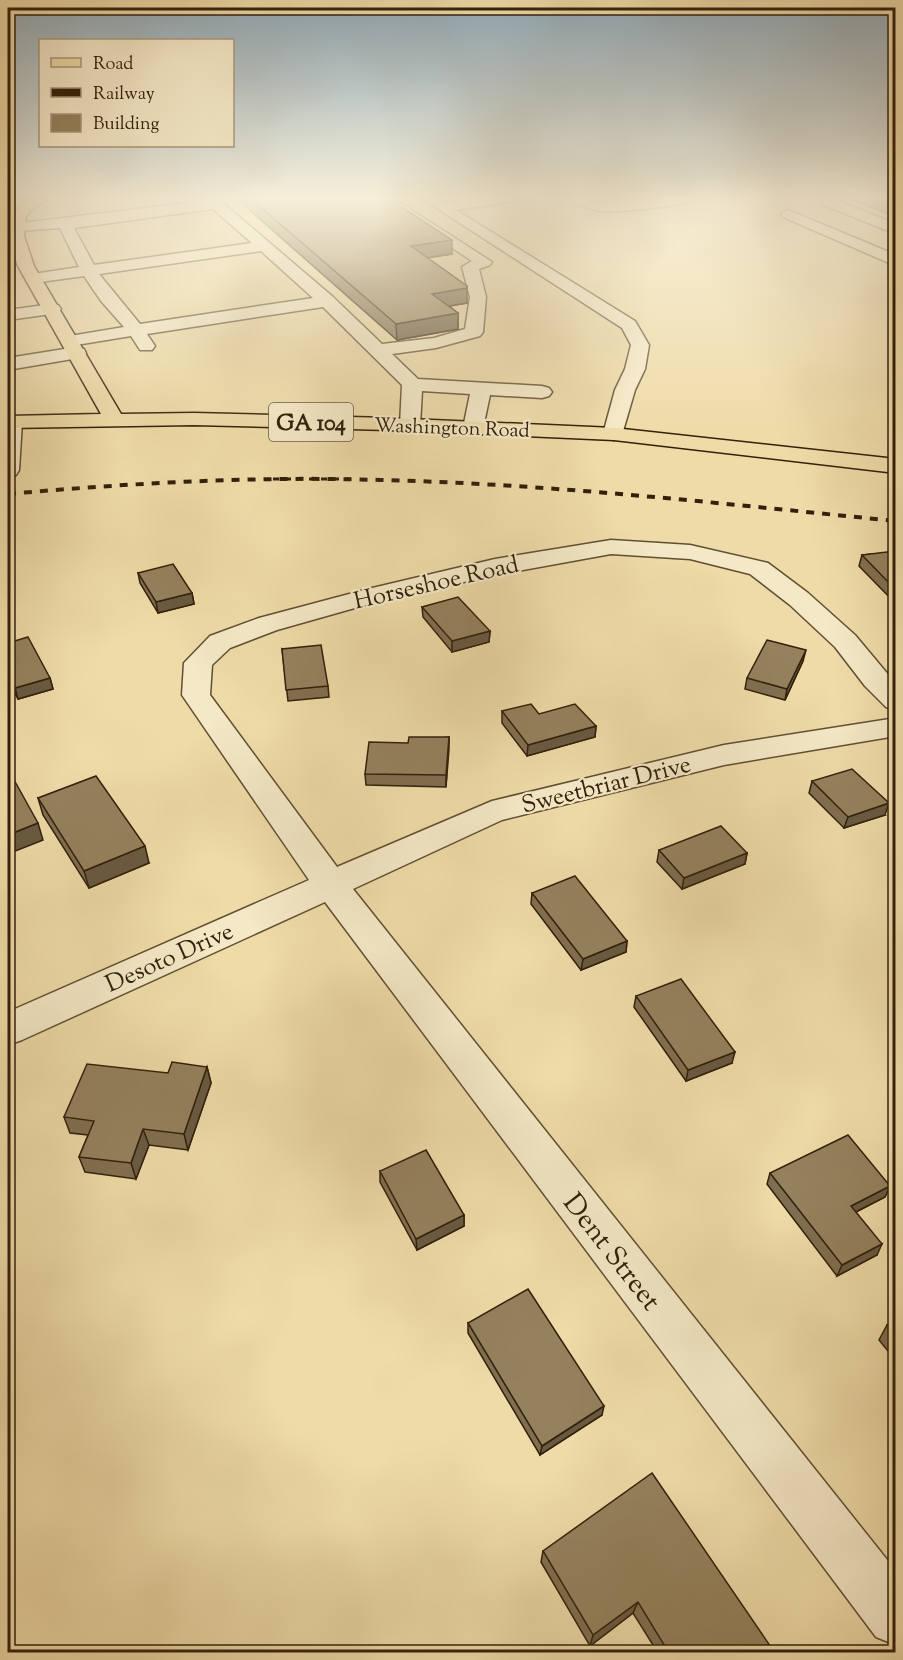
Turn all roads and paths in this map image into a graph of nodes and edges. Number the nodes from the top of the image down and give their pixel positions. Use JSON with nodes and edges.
{"nodes":[{"id":1,"x":53,"y":275,"type":"edge"},
{"id":2,"x":92,"y":275,"type":"edge"},
{"id":3,"x":298,"y":275,"type":"edge"},
{"id":4,"x":472,"y":275,"type":"edge"},
{"id":5,"x":551,"y":275,"type":"edge"},
{"id":6,"x":33,"y":278,"type":"joint"},
{"id":7,"x":311,"y":287,"type":"junction"},
{"id":8,"x":8,"y":297,"type":"edge"},
{"id":9,"x":327,"y":301,"type":"junction"},
{"id":10,"x":52,"y":309,"type":"junction"},
{"id":11,"x":12,"y":315,"type":"edge"},
{"id":12,"x":124,"y":315,"type":"junction"},
{"id":13,"x":141,"y":338,"type":"junction"},
{"id":14,"x":436,"y":344,"type":"junction"},
{"id":15,"x":74,"y":347,"type":"junction"},
{"id":16,"x":380,"y":350,"type":"junction"},
{"id":17,"x":10,"y":358,"type":"edge"},
{"id":18,"x":412,"y":384,"type":"junction"},
{"id":19,"x":436,"y":385,"type":"junction"},
{"id":20,"x":481,"y":388,"type":"junction"},
{"id":21,"x":542,"y":392,"type":"dead end"},
{"id":22,"x":114,"y":419,"type":"junction"},
{"id":23,"x":10,"y":422,"type":"edge"},
{"id":24,"x":410,"y":425,"type":"junction"},
{"id":25,"x":473,"y":428,"type":"junction"},
{"id":26,"x":614,"y":435,"type":"junction"},
{"id":27,"x":9,"y":444,"type":"edge"},
{"id":28,"x":896,"y":466,"type":"edge"},
{"id":29,"x":8,"y":470,"type":"edge"},
{"id":30,"x":896,"y":701,"type":"edge"},
{"id":31,"x":896,"y":727,"type":"edge"},
{"id":32,"x":331,"y":885,"type":"junction"},
{"id":33,"x":8,"y":1029,"type":"edge"},
{"id":34,"x":896,"y":1617,"type":"edge"}],
"edges":[{"from":1,"to":6,"type":"street"},
{"from":2,"to":12,"type":"street"},
{"from":3,"to":7,"type":"street"},
{"from":4,"to":14,"type":"street"},
{"from":5,"to":26,"type":"street"},
{"from":6,"to":10,"type":"main road"},
{"from":7,"to":9,"type":"street"},
{"from":7,"to":12,"type":"street"},
{"from":8,"to":11,"type":"street"},
{"from":9,"to":13,"type":"street"},
{"from":9,"to":16,"type":"street"},
{"from":10,"to":11,"type":"street"},
{"from":10,"to":15,"type":"main road"},
{"from":12,"to":13,"type":"street"},
{"from":13,"to":15,"type":"street"},
{"from":14,"to":16,"type":"street"},
{"from":14,"to":19,"type":"street"},
{"from":15,"to":17,"type":"street"},
{"from":15,"to":22,"type":"main road"},
{"from":16,"to":18,"type":"street"},
{"from":18,"to":19,"type":"street"},
{"from":18,"to":24,"type":"street"},
{"from":19,"to":20,"type":"street"},
{"from":20,"to":21,"type":"street"},
{"from":20,"to":25,"type":"street"},
{"from":22,"to":23,"type":"main road","name":"Washington Road","number":"GA 104"},
{"from":22,"to":24,"type":"main road","name":"Washington Road","number":"GA 104"},
{"from":23,"to":27,"type":"street"},
{"from":24,"to":25,"type":"main road","name":"Washington Road","number":"GA 104"},
{"from":25,"to":26,"type":"main road","name":"Washington Road","number":"GA 104"},
{"from":26,"to":28,"type":"main road","name":"Washington Road","number":"GA 104"},
{"from":27,"to":29,"type":"street"},
{"from":30,"to":32,"type":"street","name":"Horseshoe Road"},
{"from":31,"to":32,"type":"street","name":"Sweetbriar Drive"},
{"from":32,"to":33,"type":"street","name":"Desoto Drive"},
{"from":32,"to":34,"type":"street","name":"Dent Street"}]}
